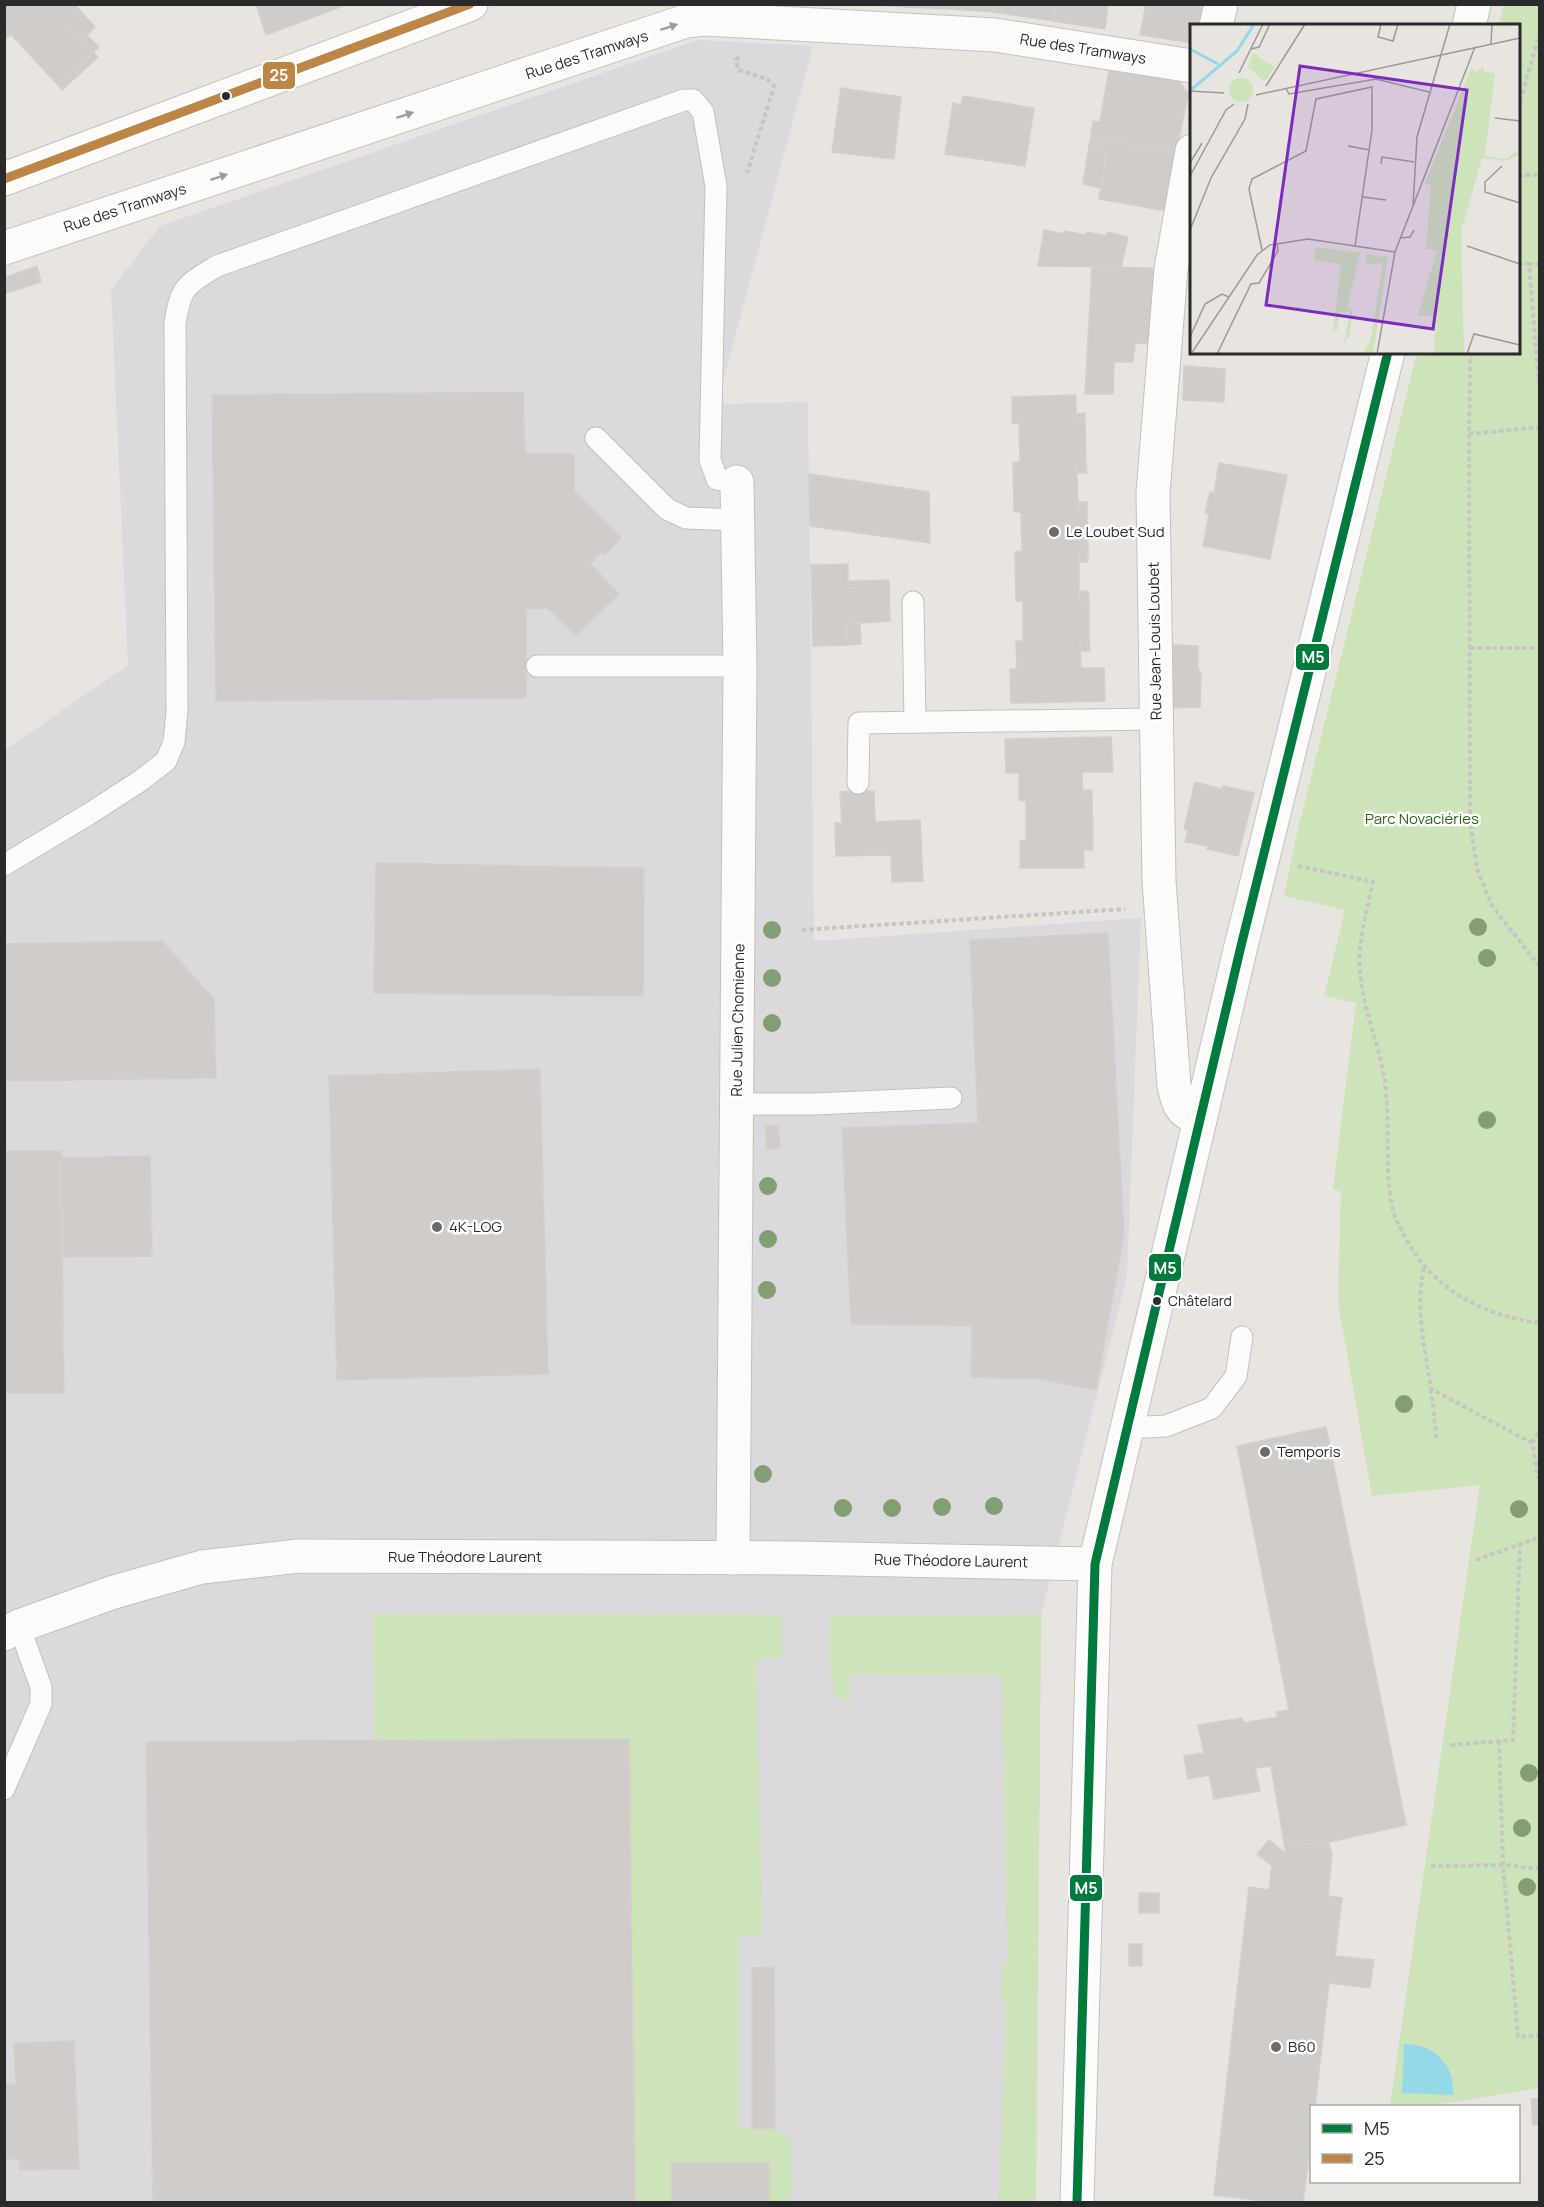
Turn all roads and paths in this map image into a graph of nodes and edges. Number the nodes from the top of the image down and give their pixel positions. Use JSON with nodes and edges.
{"nodes":[{"id":1,"x":471,"y":4,"type":"edge"},
{"id":2,"x":1221,"y":4,"type":"edge"},
{"id":3,"x":1474,"y":4,"type":"edge"},
{"id":4,"x":1216,"y":24,"type":"edge"},
{"id":5,"x":1469,"y":24,"type":"edge"},
{"id":6,"x":1539,"y":32,"type":"edge"},
{"id":7,"x":736,"y":60,"type":"dead end"},
{"id":8,"x":1190,"y":66,"type":"edge"},
{"id":9,"x":1520,"y":101,"type":"edge"},
{"id":10,"x":1190,"y":157,"type":"edge"},
{"id":11,"x":1520,"y":175,"type":"edge"},
{"id":12,"x":1539,"y":175,"type":"edge"},
{"id":13,"x":4,"y":179,"type":"edge"},
{"id":14,"x":716,"y":219,"type":"junction"},
{"id":15,"x":4,"y":248,"type":"edge"},
{"id":16,"x":1520,"y":263,"type":"edge"},
{"id":17,"x":1529,"y":264,"type":"junction"},
{"id":18,"x":1539,"y":264,"type":"edge"},
{"id":19,"x":1388,"y":354,"type":"edge"},
{"id":20,"x":1472,"y":354,"type":"edge"},
{"id":21,"x":1539,"y":396,"type":"edge"},
{"id":22,"x":1539,"y":427,"type":"edge"},
{"id":23,"x":1469,"y":434,"type":"junction"},
{"id":24,"x":597,"y":438,"type":"dead end"},
{"id":25,"x":737,"y":482,"type":"joint"},
{"id":26,"x":738,"y":520,"type":"junction"},
{"id":27,"x":913,"y":602,"type":"dead end"},
{"id":28,"x":1470,"y":648,"type":"junction"},
{"id":29,"x":1539,"y":648,"type":"edge"},
{"id":30,"x":537,"y":666,"type":"dead end"},
{"id":31,"x":740,"y":666,"type":"junction"},
{"id":32,"x":1156,"y":719,"type":"junction"},
{"id":33,"x":915,"y":722,"type":"junction"},
{"id":34,"x":858,"y":783,"type":"dead end"},
{"id":35,"x":4,"y":865,"type":"edge"},
{"id":36,"x":1309,"y":868,"type":"dead end"},
{"id":37,"x":1132,"y":909,"type":"dead end"},
{"id":38,"x":802,"y":930,"type":"dead end"},
{"id":39,"x":1539,"y":967,"type":"edge"},
{"id":40,"x":951,"y":1098,"type":"dead end"},
{"id":41,"x":737,"y":1104,"type":"junction"},
{"id":42,"x":1200,"y":1120,"type":"junction"},
{"id":43,"x":1424,"y":1267,"type":"junction"},
{"id":44,"x":1539,"y":1323,"type":"edge"},
{"id":45,"x":1242,"y":1337,"type":"dead end"},
{"id":46,"x":1431,"y":1389,"type":"junction"},
{"id":47,"x":1127,"y":1424,"type":"junction"},
{"id":48,"x":1539,"y":1430,"type":"edge"},
{"id":49,"x":1437,"y":1442,"type":"dead end"},
{"id":50,"x":1532,"y":1443,"type":"junction"},
{"id":51,"x":1539,"y":1486,"type":"edge"},
{"id":52,"x":1539,"y":1537,"type":"edge"},
{"id":53,"x":1520,"y":1543,"type":"junction"},
{"id":54,"x":734,"y":1558,"type":"junction"},
{"id":55,"x":1476,"y":1560,"type":"dead end"},
{"id":56,"x":1095,"y":1564,"type":"junction"},
{"id":57,"x":12,"y":1630,"type":"edge"},
{"id":58,"x":1499,"y":1741,"type":"junction"},
{"id":59,"x":1450,"y":1745,"type":"dead end"},
{"id":60,"x":4,"y":1789,"type":"edge"},
{"id":61,"x":1503,"y":1865,"type":"junction"},
{"id":62,"x":1431,"y":1866,"type":"dead end"},
{"id":63,"x":1539,"y":1869,"type":"edge"},
{"id":64,"x":1539,"y":2035,"type":"edge"},
{"id":65,"x":1077,"y":2202,"type":"edge"}],
"edges":[{"from":1,"to":13,"type":"street"},
{"from":2,"to":4,"type":"street"},
{"from":3,"to":5,"type":"street"},
{"from":6,"to":9,"type":"path"},
{"from":7,"to":14,"type":"path"},
{"from":15,"to":8,"type":"street","name":"Rue des Tramways","one_way":true},
{"from":10,"to":32,"type":"street","name":"Rue Jean-Louis Loubet"},
{"from":11,"to":12,"type":"path"},
{"from":14,"to":25,"type":"lane"},
{"from":14,"to":35,"type":"lane"},
{"from":16,"to":17,"type":"path"},
{"from":17,"to":18,"type":"path"},
{"from":17,"to":21,"type":"path"},
{"from":19,"to":42,"type":"street"},
{"from":20,"to":23,"type":"path"},
{"from":22,"to":23,"type":"path"},
{"from":23,"to":28,"type":"path"},
{"from":24,"to":26,"type":"lane"},
{"from":25,"to":26,"type":"street","name":"Rue Julien Chomienne"},
{"from":26,"to":31,"type":"street","name":"Rue Julien Chomienne"},
{"from":27,"to":33,"type":"lane"},
{"from":28,"to":29,"type":"path"},
{"from":28,"to":39,"type":"path"},
{"from":30,"to":31,"type":"lane"},
{"from":31,"to":41,"type":"street","name":"Rue Julien Chomienne"},
{"from":32,"to":33,"type":"lane"},
{"from":32,"to":42,"type":"street","name":"Rue Jean-Louis Loubet"},
{"from":33,"to":34,"type":"lane"},
{"from":36,"to":43,"type":"path"},
{"from":37,"to":38,"type":"path"},
{"from":40,"to":41,"type":"lane"},
{"from":41,"to":54,"type":"street","name":"Rue Julien Chomienne"},
{"from":42,"to":47,"type":"street"},
{"from":43,"to":44,"type":"path"},
{"from":43,"to":46,"type":"path"},
{"from":45,"to":47,"type":"lane"},
{"from":46,"to":49,"type":"path"},
{"from":46,"to":50,"type":"path"},
{"from":47,"to":56,"type":"street"},
{"from":48,"to":50,"type":"path"},
{"from":50,"to":51,"type":"path"},
{"from":52,"to":53,"type":"path"},
{"from":53,"to":55,"type":"path"},
{"from":53,"to":58,"type":"path"},
{"from":54,"to":56,"type":"street","name":"Rue Théodore Laurent"},
{"from":54,"to":57,"type":"street","name":"Rue Théodore Laurent"},
{"from":56,"to":65,"type":"street"},
{"from":57,"to":60,"type":"lane","name":"Rue Théodore Laurent"},
{"from":58,"to":59,"type":"path"},
{"from":58,"to":61,"type":"path"},
{"from":61,"to":62,"type":"path"},
{"from":61,"to":63,"type":"path"},
{"from":61,"to":64,"type":"path"}]}
